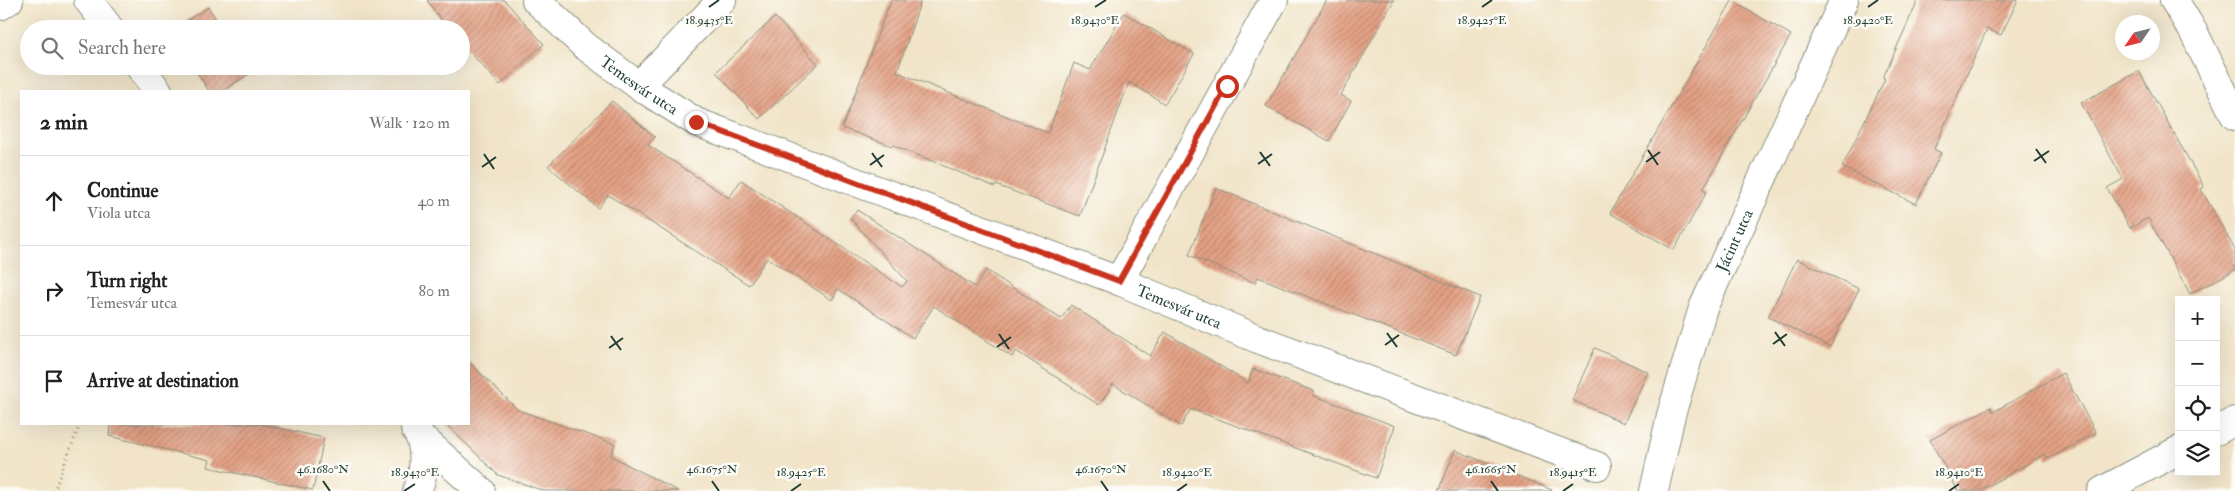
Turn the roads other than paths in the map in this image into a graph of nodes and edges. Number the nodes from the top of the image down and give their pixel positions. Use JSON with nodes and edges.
{"nodes":[{"id":1,"x":9,"y":0,"type":"edge"},
{"id":2,"x":88,"y":0,"type":"edge"},
{"id":3,"x":536,"y":0,"type":"edge"},
{"id":4,"x":722,"y":0,"type":"edge"},
{"id":5,"x":1274,"y":0,"type":"edge"},
{"id":6,"x":1844,"y":0,"type":"edge"},
{"id":7,"x":2174,"y":0,"type":"edge"},
{"id":8,"x":0,"y":6,"type":"edge"},
{"id":9,"x":103,"y":20,"type":"edge"},
{"id":10,"x":146,"y":75,"type":"edge"},
{"id":11,"x":639,"y":86,"type":"junction"},
{"id":12,"x":157,"y":90,"type":"edge"},
{"id":13,"x":2235,"y":116,"type":"edge"},
{"id":14,"x":1119,"y":281,"type":"junction"},
{"id":15,"x":2235,"y":421,"type":"edge"},
{"id":16,"x":2220,"y":428,"type":"edge"},
{"id":17,"x":417,"y":431,"type":"edge"},
{"id":18,"x":2175,"y":452,"type":"edge"},
{"id":19,"x":1597,"y":466,"type":"dead end"},
{"id":20,"x":417,"y":491,"type":"edge"},
{"id":21,"x":480,"y":491,"type":"edge"},
{"id":22,"x":1654,"y":491,"type":"edge"},
{"id":23,"x":2102,"y":491,"type":"edge"}],
"edges":[{"from":1,"to":8,"type":"street"},
{"from":2,"to":9,"type":"street"},
{"from":3,"to":11,"type":"street","name":"Temesvár utca"},
{"from":4,"to":11,"type":"street"},
{"from":5,"to":14,"type":"street"},
{"from":6,"to":22,"type":"street","name":"Jácint utca"},
{"from":7,"to":13,"type":"street"},
{"from":10,"to":12,"type":"street"},
{"from":11,"to":14,"type":"street","name":"Temesvár utca"},
{"from":14,"to":19,"type":"street","name":"Temesvár utca"},
{"from":15,"to":16,"type":"street"},
{"from":17,"to":20,"type":"street"},
{"from":17,"to":21,"type":"street"},
{"from":18,"to":23,"type":"street"}]}
